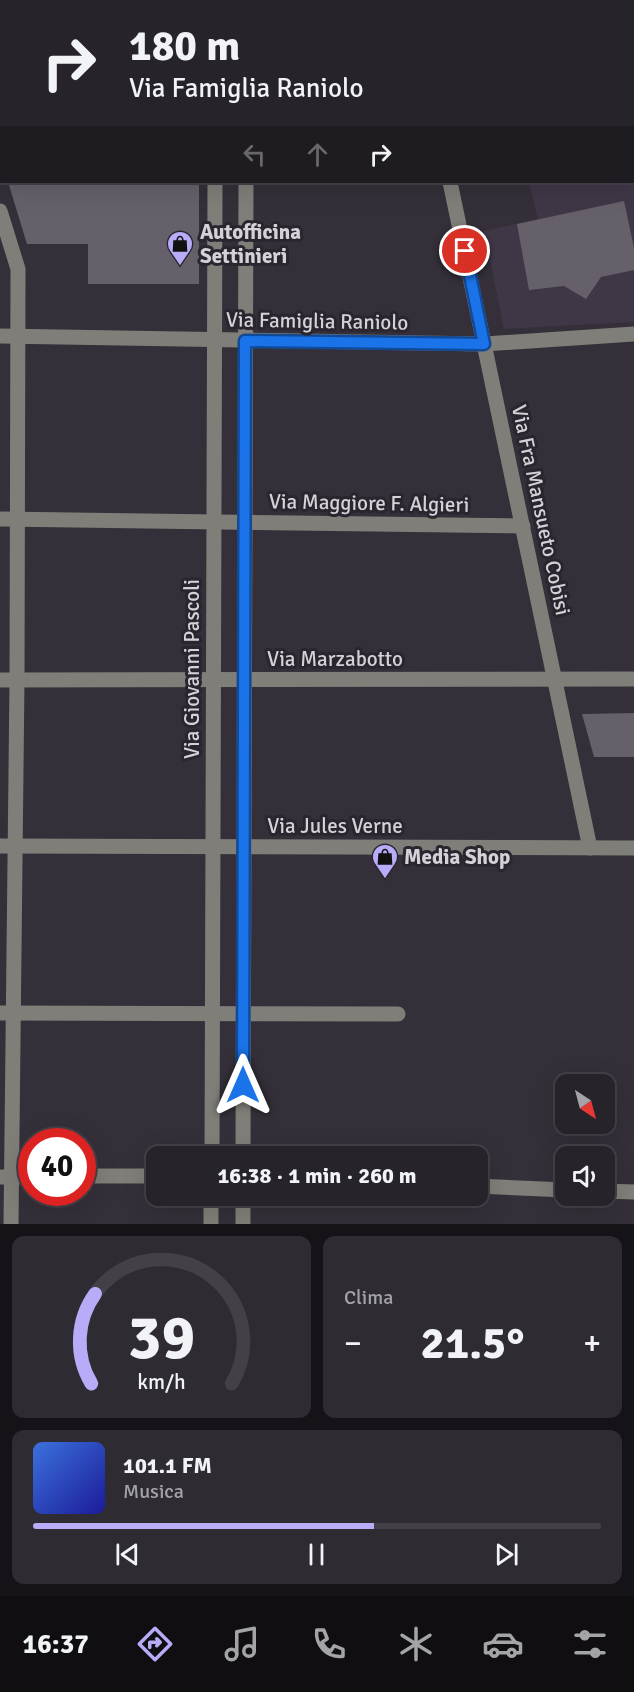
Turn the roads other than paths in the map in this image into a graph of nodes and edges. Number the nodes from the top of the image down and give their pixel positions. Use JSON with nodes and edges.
{"nodes":[{"id":1,"x":215,"y":183,"type":"edge"},
{"id":2,"x":246,"y":183,"type":"edge"},
{"id":3,"x":450,"y":183,"type":"edge"},
{"id":4,"x":0,"y":211,"type":"edge"},
{"id":5,"x":634,"y":334,"type":"edge"},
{"id":6,"x":0,"y":336,"type":"edge"},
{"id":7,"x":18,"y":336,"type":"junction"},
{"id":8,"x":214,"y":341,"type":"junction"},
{"id":9,"x":245,"y":341,"type":"junction"},
{"id":10,"x":484,"y":344,"type":"junction"},
{"id":11,"x":0,"y":519,"type":"edge"},
{"id":12,"x":17,"y":519,"type":"junction"},
{"id":13,"x":214,"y":523,"type":"junction"},
{"id":14,"x":245,"y":523,"type":"junction"},
{"id":15,"x":523,"y":526,"type":"junction"},
{"id":16,"x":555,"y":679,"type":"junction"},
{"id":17,"x":634,"y":679,"type":"edge"},
{"id":18,"x":0,"y":680,"type":"edge"},
{"id":19,"x":17,"y":680,"type":"junction"},
{"id":20,"x":213,"y":680,"type":"junction"},
{"id":21,"x":244,"y":680,"type":"junction"},
{"id":22,"x":8,"y":846,"type":"edge"},
{"id":23,"x":213,"y":847,"type":"junction"},
{"id":24,"x":244,"y":847,"type":"junction"},
{"id":25,"x":590,"y":848,"type":"junction"},
{"id":26,"x":634,"y":848,"type":"edge"},
{"id":27,"x":7,"y":1013,"type":"edge"},
{"id":28,"x":212,"y":1013,"type":"junction"},
{"id":29,"x":243,"y":1013,"type":"junction"},
{"id":30,"x":398,"y":1014,"type":"dead end"},
{"id":31,"x":212,"y":1146,"type":"edge"},
{"id":32,"x":243,"y":1146,"type":"edge"},
{"id":33,"x":96,"y":1176,"type":"edge"},
{"id":34,"x":146,"y":1176,"type":"edge"},
{"id":35,"x":6,"y":1177,"type":"edge"},
{"id":36,"x":488,"y":1186,"type":"edge"},
{"id":37,"x":555,"y":1190,"type":"edge"},
{"id":38,"x":615,"y":1191,"type":"edge"},
{"id":39,"x":634,"y":1192,"type":"edge"},
{"id":40,"x":211,"y":1206,"type":"edge"},
{"id":41,"x":243,"y":1206,"type":"edge"},
{"id":42,"x":11,"y":1224,"type":"edge"},
{"id":43,"x":211,"y":1224,"type":"edge"},
{"id":44,"x":243,"y":1224,"type":"edge"}],
"edges":[{"from":1,"to":8,"type":"street","name":"Via Giovanni Pascoli"},
{"from":2,"to":9,"type":"street"},
{"from":3,"to":10,"type":"street","name":"Via Fra Mansueto Cobisi"},
{"from":4,"to":7,"type":"street"},
{"from":5,"to":10,"type":"street","name":"Via Famiglia Raniolo"},
{"from":6,"to":7,"type":"street","name":"Via Famiglia Raniolo"},
{"from":7,"to":8,"type":"street","name":"Via Famiglia Raniolo"},
{"from":7,"to":12,"type":"street"},
{"from":8,"to":9,"type":"street","name":"Via Famiglia Raniolo"},
{"from":8,"to":13,"type":"street","name":"Via Giovanni Pascoli"},
{"from":9,"to":10,"type":"street","name":"Via Famiglia Raniolo"},
{"from":9,"to":14,"type":"street"},
{"from":10,"to":15,"type":"street","name":"Via Fra Mansueto Cobisi"},
{"from":11,"to":12,"type":"street","name":"Via Maggiore F. Algieri"},
{"from":12,"to":13,"type":"street","name":"Via Maggiore F. Algieri"},
{"from":12,"to":19,"type":"street"},
{"from":13,"to":14,"type":"street","name":"Via Maggiore F. Algieri"},
{"from":13,"to":20,"type":"street","name":"Via Giovanni Pascoli"},
{"from":14,"to":15,"type":"street","name":"Via Maggiore F. Algieri"},
{"from":14,"to":21,"type":"street"},
{"from":15,"to":16,"type":"street","name":"Via Fra Mansueto Cobisi"},
{"from":16,"to":17,"type":"street","name":"Via Marzabotto"},
{"from":16,"to":21,"type":"street","name":"Via Marzabotto"},
{"from":16,"to":25,"type":"street","name":"Via Fra Mansueto Cobisi"},
{"from":18,"to":19,"type":"street","name":"Via Marzabotto"},
{"from":19,"to":20,"type":"street","name":"Via Marzabotto"},
{"from":19,"to":22,"type":"street"},
{"from":20,"to":21,"type":"street","name":"Via Marzabotto"},
{"from":20,"to":23,"type":"street","name":"Via Giovanni Pascoli"},
{"from":21,"to":24,"type":"street"},
{"from":22,"to":23,"type":"street","name":"Via Jules Verne"},
{"from":22,"to":27,"type":"street"},
{"from":23,"to":24,"type":"street","name":"Via Jules Verne"},
{"from":23,"to":28,"type":"street","name":"Via Giovanni Pascoli"},
{"from":24,"to":25,"type":"street","name":"Via Jules Verne"},
{"from":24,"to":29,"type":"street"},
{"from":25,"to":26,"type":"street","name":"Via Jules Verne"},
{"from":27,"to":28,"type":"street"},
{"from":27,"to":35,"type":"street"},
{"from":28,"to":29,"type":"street"},
{"from":28,"to":31,"type":"street","name":"Via Giovanni Pascoli"},
{"from":29,"to":30,"type":"street"},
{"from":29,"to":32,"type":"street"},
{"from":33,"to":34,"type":"street"},
{"from":35,"to":42,"type":"street"},
{"from":36,"to":37,"type":"street"},
{"from":38,"to":39,"type":"street"},
{"from":40,"to":43,"type":"street"},
{"from":41,"to":44,"type":"street"}]}
